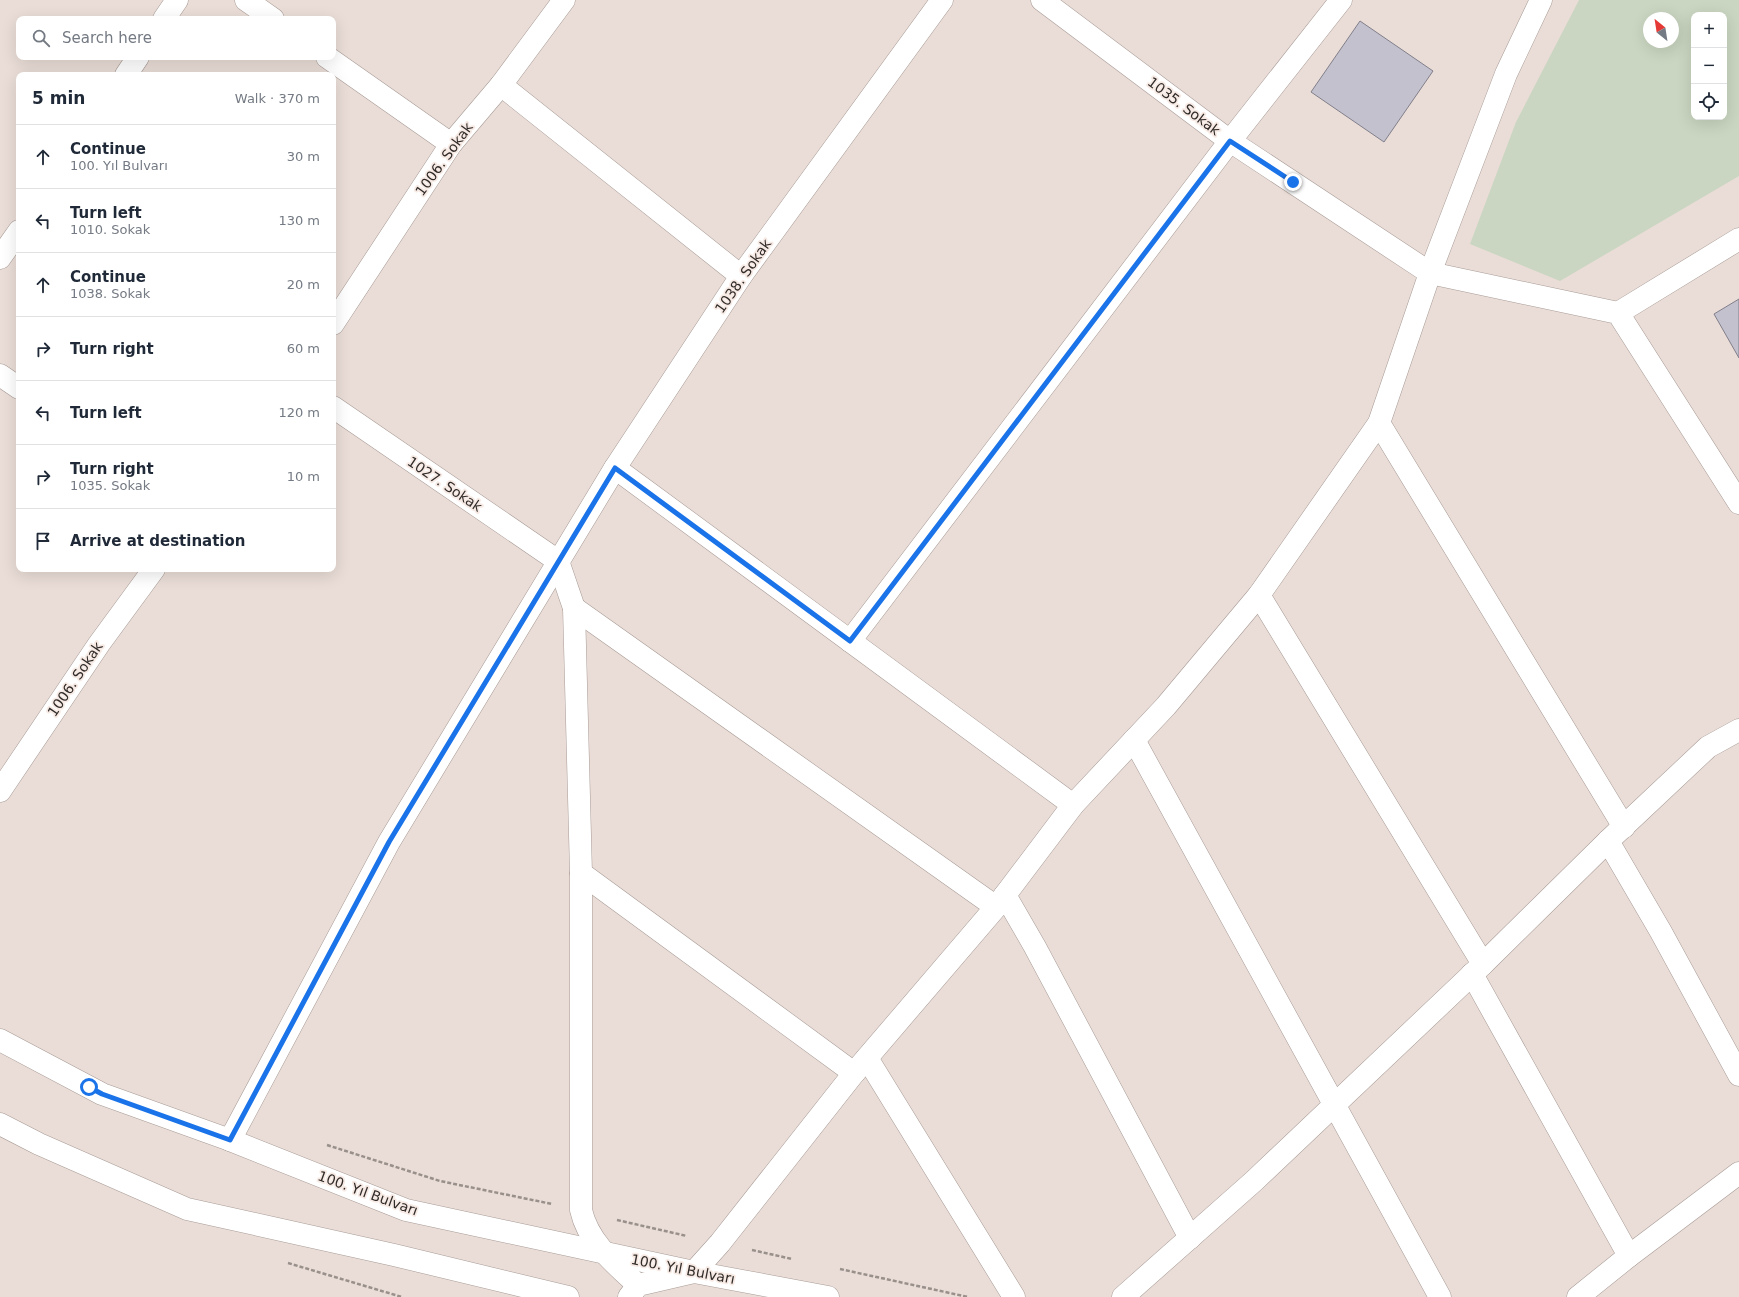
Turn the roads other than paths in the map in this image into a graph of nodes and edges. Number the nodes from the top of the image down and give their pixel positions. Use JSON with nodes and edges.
{"nodes":[{"id":1,"x":178,"y":0,"type":"edge"},
{"id":2,"x":246,"y":0,"type":"edge"},
{"id":3,"x":564,"y":0,"type":"edge"},
{"id":4,"x":942,"y":0,"type":"edge"},
{"id":5,"x":1042,"y":0,"type":"edge"},
{"id":6,"x":1341,"y":0,"type":"edge"},
{"id":7,"x":1541,"y":0,"type":"edge"},
{"id":8,"x":166,"y":16,"type":"edge"},
{"id":9,"x":269,"y":16,"type":"edge"},
{"id":10,"x":136,"y":60,"type":"edge"},
{"id":11,"x":331,"y":60,"type":"edge"},
{"id":12,"x":128,"y":72,"type":"edge"},
{"id":13,"x":501,"y":85,"type":"junction"},
{"id":14,"x":1230,"y":141,"type":"junction"},
{"id":15,"x":451,"y":144,"type":"junction"},
{"id":16,"x":16,"y":234,"type":"edge"},
{"id":17,"x":1739,"y":239,"type":"edge"},
{"id":18,"x":0,"y":258,"type":"edge"},
{"id":19,"x":1430,"y":273,"type":"junction"},
{"id":20,"x":741,"y":276,"type":"junction"},
{"id":21,"x":1618,"y":313,"type":"junction"},
{"id":22,"x":336,"y":319,"type":"edge"},
{"id":23,"x":0,"y":375,"type":"edge"},
{"id":24,"x":16,"y":386,"type":"edge"},
{"id":25,"x":336,"y":409,"type":"edge"},
{"id":26,"x":1379,"y":423,"type":"junction"},
{"id":27,"x":615,"y":468,"type":"junction"},
{"id":28,"x":1739,"y":503,"type":"edge"},
{"id":29,"x":558,"y":561,"type":"junction"},
{"id":30,"x":152,"y":572,"type":"edge"},
{"id":31,"x":1259,"y":595,"type":"junction"},
{"id":32,"x":574,"y":608,"type":"junction"},
{"id":33,"x":850,"y":641,"type":"junction"},
{"id":34,"x":1739,"y":730,"type":"edge"},
{"id":35,"x":1134,"y":740,"type":"junction"},
{"id":36,"x":0,"y":791,"type":"edge"},
{"id":37,"x":1073,"y":805,"type":"junction"},
{"id":38,"x":1624,"y":827,"type":"junction"},
{"id":39,"x":1608,"y":841,"type":"junction"},
{"id":40,"x":581,"y":873,"type":"junction"},
{"id":41,"x":1000,"y":901,"type":"junction"},
{"id":42,"x":1477,"y":969,"type":"junction"},
{"id":43,"x":0,"y":1040,"type":"edge"},
{"id":44,"x":860,"y":1065,"type":"junction"},
{"id":45,"x":1739,"y":1075,"type":"edge"},
{"id":46,"x":1335,"y":1104,"type":"junction"},
{"id":47,"x":0,"y":1124,"type":"edge"},
{"id":48,"x":230,"y":1140,"type":"junction"},
{"id":49,"x":1739,"y":1173,"type":"edge"},
{"id":50,"x":1190,"y":1238,"type":"junction"},
{"id":51,"x":602,"y":1252,"type":"junction"},
{"id":52,"x":1629,"y":1256,"type":"junction"},
{"id":53,"x":694,"y":1272,"type":"junction"},
{"id":54,"x":634,"y":1291,"type":"edge"},
{"id":55,"x":568,"y":1297,"type":"edge"},
{"id":56,"x":828,"y":1297,"type":"edge"},
{"id":57,"x":1014,"y":1297,"type":"edge"},
{"id":58,"x":1124,"y":1297,"type":"edge"},
{"id":59,"x":1440,"y":1297,"type":"edge"},
{"id":60,"x":1578,"y":1297,"type":"edge"}],
"edges":[{"from":1,"to":8,"type":"street"},
{"from":2,"to":9,"type":"street"},
{"from":3,"to":13,"type":"street","name":"1006. Sokak"},
{"from":4,"to":20,"type":"street","name":"1038. Sokak"},
{"from":5,"to":14,"type":"street","name":"1035. Sokak"},
{"from":6,"to":14,"type":"street"},
{"from":7,"to":19,"type":"street"},
{"from":10,"to":12,"type":"street"},
{"from":11,"to":15,"type":"street"},
{"from":13,"to":15,"type":"street","name":"1006. Sokak"},
{"from":13,"to":20,"type":"street"},
{"from":14,"to":19,"type":"street","name":"1035. Sokak"},
{"from":14,"to":33,"type":"street"},
{"from":15,"to":22,"type":"street","name":"1006. Sokak"},
{"from":16,"to":18,"type":"street"},
{"from":17,"to":21,"type":"street"},
{"from":19,"to":21,"type":"street"},
{"from":19,"to":26,"type":"street"},
{"from":20,"to":27,"type":"street","name":"1038. Sokak"},
{"from":21,"to":28,"type":"street"},
{"from":23,"to":24,"type":"street"},
{"from":25,"to":29,"type":"street","name":"1027. Sokak"},
{"from":26,"to":31,"type":"street"},
{"from":26,"to":38,"type":"street"},
{"from":27,"to":29,"type":"street","name":"1038. Sokak"},
{"from":27,"to":33,"type":"street"},
{"from":29,"to":32,"type":"street"},
{"from":29,"to":48,"type":"street","name":"1038. Sokak"},
{"from":30,"to":36,"type":"street","name":"1006. Sokak"},
{"from":31,"to":35,"type":"street"},
{"from":31,"to":42,"type":"street"},
{"from":32,"to":40,"type":"street"},
{"from":32,"to":41,"type":"street"},
{"from":33,"to":37,"type":"street"},
{"from":34,"to":38,"type":"street"},
{"from":35,"to":37,"type":"street"},
{"from":35,"to":46,"type":"street"},
{"from":37,"to":41,"type":"street"},
{"from":38,"to":39,"type":"street"},
{"from":39,"to":42,"type":"street"},
{"from":39,"to":45,"type":"street"},
{"from":40,"to":44,"type":"street"},
{"from":40,"to":51,"type":"street"},
{"from":41,"to":44,"type":"street"},
{"from":41,"to":50,"type":"street"},
{"from":42,"to":46,"type":"street"},
{"from":42,"to":52,"type":"street"},
{"from":43,"to":48,"type":"street","name":"100. Yıl Bulvarı"},
{"from":44,"to":53,"type":"street"},
{"from":44,"to":57,"type":"street"},
{"from":46,"to":50,"type":"street"},
{"from":46,"to":59,"type":"street"},
{"from":47,"to":55,"type":"street"},
{"from":48,"to":51,"type":"street","name":"100. Yıl Bulvarı"},
{"from":49,"to":52,"type":"street"},
{"from":50,"to":58,"type":"street"},
{"from":51,"to":53,"type":"street","name":"100. Yıl Bulvarı"},
{"from":51,"to":54,"type":"street"},
{"from":52,"to":60,"type":"street"},
{"from":53,"to":54,"type":"street"},
{"from":53,"to":56,"type":"street","name":"100. Yıl Bulvarı"}]}
